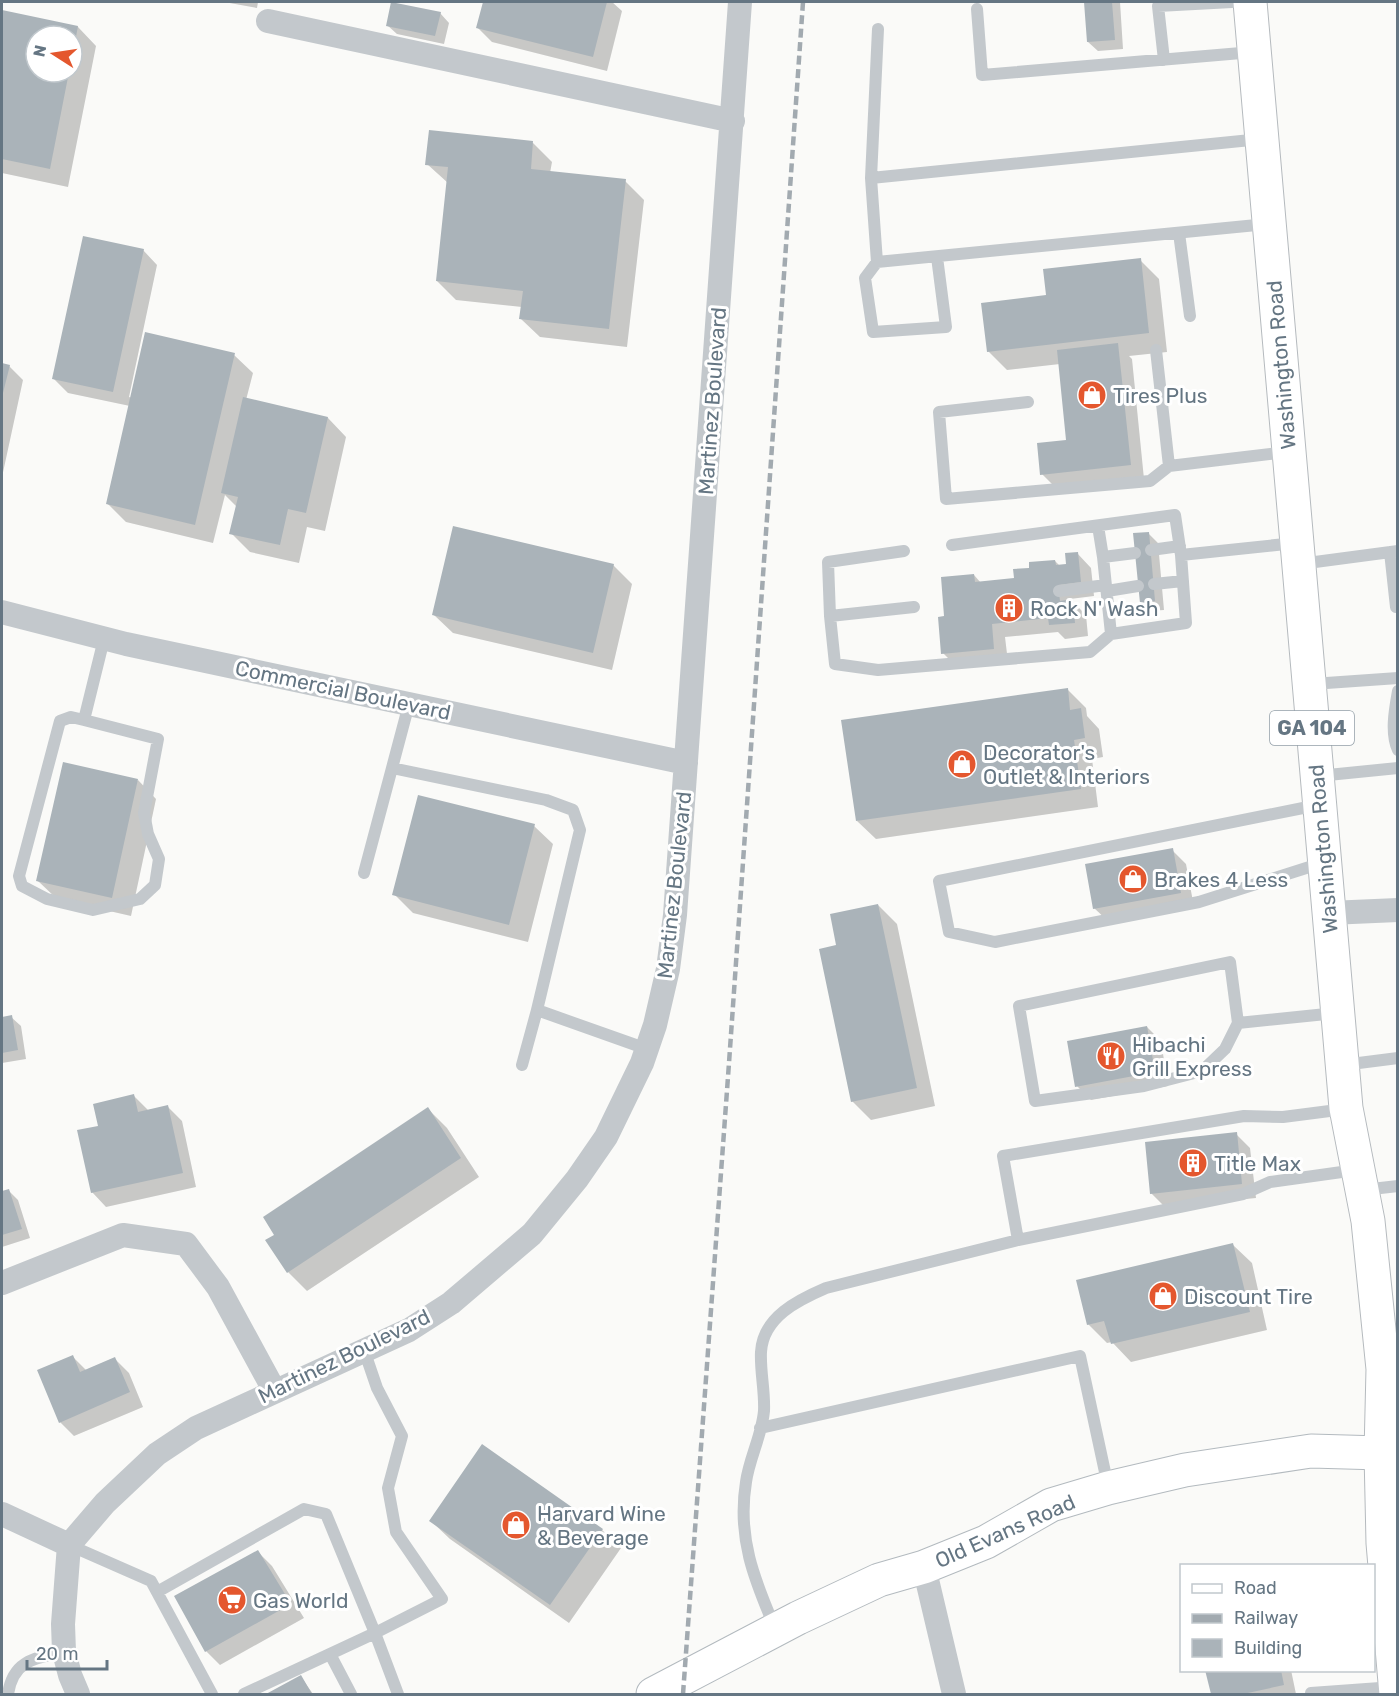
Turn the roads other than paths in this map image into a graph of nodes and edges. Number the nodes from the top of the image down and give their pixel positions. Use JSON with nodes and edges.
{"nodes":[{"id":1,"x":740,"y":2,"type":"edge"},
{"id":2,"x":1232,"y":2,"type":"edge"},
{"id":3,"x":1250,"y":2,"type":"edge"},
{"id":4,"x":977,"y":9,"type":"dead end"},
{"id":5,"x":268,"y":21,"type":"dead end"},
{"id":6,"x":878,"y":29,"type":"dead end"},
{"id":7,"x":1255,"y":52,"type":"junction"},
{"id":8,"x":1164,"y":60,"type":"junction"},
{"id":9,"x":733,"y":122,"type":"junction"},
{"id":10,"x":1262,"y":139,"type":"junction"},
{"id":11,"x":872,"y":178,"type":"junction"},
{"id":12,"x":1269,"y":224,"type":"junction"},
{"id":13,"x":1179,"y":233,"type":"junction"},
{"id":14,"x":937,"y":257,"type":"junction"},
{"id":15,"x":877,"y":262,"type":"junction"},
{"id":16,"x":1190,"y":316,"type":"dead end"},
{"id":17,"x":1156,"y":350,"type":"dead end"},
{"id":18,"x":1028,"y":402,"type":"dead end"},
{"id":19,"x":1289,"y":452,"type":"junction"},
{"id":20,"x":1169,"y":466,"type":"junction"},
{"id":21,"x":1098,"y":526,"type":"junction"},
{"id":22,"x":952,"y":544,"type":"dead end"},
{"id":23,"x":1150,"y":550,"type":"dead end"},
{"id":24,"x":1180,"y":550,"type":"junction"},
{"id":25,"x":904,"y":551,"type":"dead end"},
{"id":26,"x":1394,"y":552,"type":"edge"},
{"id":27,"x":1135,"y":553,"type":"dead end"},
{"id":28,"x":1298,"y":554,"type":"junction"},
{"id":29,"x":1103,"y":557,"type":"junction"},
{"id":30,"x":1183,"y":581,"type":"junction"},
{"id":31,"x":1154,"y":584,"type":"dead end"},
{"id":32,"x":1138,"y":586,"type":"dead end"},
{"id":33,"x":1107,"y":588,"type":"junction"},
{"id":34,"x":1059,"y":591,"type":"dead end"},
{"id":35,"x":914,"y":607,"type":"dead end"},
{"id":36,"x":1395,"y":607,"type":"dead end"},
{"id":37,"x":2,"y":612,"type":"edge"},
{"id":38,"x":830,"y":616,"type":"junction"},
{"id":39,"x":1111,"y":634,"type":"junction"},
{"id":40,"x":105,"y":639,"type":"junction"},
{"id":41,"x":1398,"y":678,"type":"edge"},
{"id":42,"x":1309,"y":685,"type":"junction"},
{"id":43,"x":1398,"y":691,"type":"edge"},
{"id":44,"x":410,"y":704,"type":"junction"},
{"id":45,"x":84,"y":720,"type":"junction"},
{"id":46,"x":1397,"y":746,"type":"edge"},
{"id":47,"x":686,"y":763,"type":"junction"},
{"id":48,"x":392,"y":768,"type":"junction"},
{"id":49,"x":1398,"y":768,"type":"edge"},
{"id":50,"x":1318,"y":790,"type":"junction"},
{"id":51,"x":1326,"y":862,"type":"junction"},
{"id":52,"x":364,"y":873,"type":"dead end"},
{"id":53,"x":1398,"y":910,"type":"edge"},
{"id":54,"x":1329,"y":914,"type":"junction"},
{"id":55,"x":537,"y":1010,"type":"junction"},
{"id":56,"x":1337,"y":1013,"type":"junction"},
{"id":57,"x":1238,"y":1023,"type":"junction"},
{"id":58,"x":647,"y":1049,"type":"junction"},
{"id":59,"x":1398,"y":1059,"type":"edge"},
{"id":60,"x":522,"y":1065,"type":"dead end"},
{"id":61,"x":1342,"y":1066,"type":"junction"},
{"id":62,"x":1346,"y":1108,"type":"junction"},
{"id":63,"x":1359,"y":1180,"type":"junction"},
{"id":64,"x":1398,"y":1186,"type":"edge"},
{"id":65,"x":1018,"y":1240,"type":"junction"},
{"id":66,"x":2,"y":1283,"type":"edge"},
{"id":67,"x":1380,"y":1335,"type":"junction"},
{"id":68,"x":364,"y":1350,"type":"junction"},
{"id":69,"x":1398,"y":1363,"type":"edge"},
{"id":70,"x":274,"y":1390,"type":"junction"},
{"id":71,"x":760,"y":1428,"type":"junction"},
{"id":72,"x":1389,"y":1452,"type":"edge"},
{"id":73,"x":1108,"y":1488,"type":"junction"},
{"id":74,"x":2,"y":1514,"type":"edge"},
{"id":75,"x":69,"y":1545,"type":"junction"},
{"id":76,"x":924,"y":1567,"type":"junction"},
{"id":77,"x":157,"y":1592,"type":"junction"},
{"id":78,"x":775,"y":1629,"type":"junction"},
{"id":79,"x":375,"y":1633,"type":"junction"},
{"id":80,"x":1395,"y":1633,"type":"edge"},
{"id":81,"x":64,"y":1652,"type":"junction"},
{"id":82,"x":330,"y":1654,"type":"junction"},
{"id":83,"x":1396,"y":1690,"type":"edge"},
{"id":84,"x":1311,"y":1693,"type":"edge"},
{"id":85,"x":8,"y":1695,"type":"edge"},
{"id":86,"x":78,"y":1695,"type":"edge"},
{"id":87,"x":212,"y":1695,"type":"edge"},
{"id":88,"x":244,"y":1695,"type":"edge"},
{"id":89,"x":351,"y":1695,"type":"edge"},
{"id":90,"x":398,"y":1695,"type":"edge"},
{"id":91,"x":653,"y":1695,"type":"edge"},
{"id":92,"x":954,"y":1695,"type":"edge"}],
"edges":[{"from":1,"to":9,"type":"street","name":"Martinez Boulevard"},
{"from":2,"to":8,"type":"lane"},
{"from":3,"to":7,"type":"main road","name":"Washington Road","number":"GA 104"},
{"from":4,"to":8,"type":"lane"},
{"from":5,"to":9,"type":"street"},
{"from":6,"to":11,"type":"lane"},
{"from":7,"to":8,"type":"lane"},
{"from":7,"to":10,"type":"main road","name":"Washington Road","number":"GA 104"},
{"from":9,"to":47,"type":"street","name":"Martinez Boulevard"},
{"from":10,"to":11,"type":"lane"},
{"from":10,"to":12,"type":"main road","name":"Washington Road","number":"GA 104"},
{"from":11,"to":15,"type":"lane"},
{"from":12,"to":13,"type":"lane"},
{"from":12,"to":19,"type":"main road","name":"Washington Road","number":"GA 104"},
{"from":13,"to":14,"type":"lane"},
{"from":13,"to":16,"type":"lane"},
{"from":14,"to":15,"type":"lane"},
{"from":14,"to":15,"type":"lane"},
{"from":17,"to":20,"type":"lane"},
{"from":18,"to":20,"type":"lane"},
{"from":19,"to":20,"type":"lane"},
{"from":19,"to":28,"type":"main road","name":"Washington Road","number":"GA 104"},
{"from":21,"to":22,"type":"lane"},
{"from":21,"to":24,"type":"lane"},
{"from":21,"to":29,"type":"lane"},
{"from":23,"to":24,"type":"lane"},
{"from":24,"to":28,"type":"lane"},
{"from":24,"to":30,"type":"lane"},
{"from":25,"to":38,"type":"lane"},
{"from":26,"to":28,"type":"lane"},
{"from":26,"to":36,"type":"lane"},
{"from":27,"to":29,"type":"lane"},
{"from":28,"to":42,"type":"main road","name":"Washington Road","number":"GA 104"},
{"from":29,"to":33,"type":"lane"},
{"from":30,"to":31,"type":"lane"},
{"from":30,"to":39,"type":"lane"},
{"from":32,"to":33,"type":"lane"},
{"from":33,"to":34,"type":"lane"},
{"from":33,"to":39,"type":"lane"},
{"from":35,"to":38,"type":"lane"},
{"from":37,"to":40,"type":"street","name":"Commercial Boulevard"},
{"from":38,"to":39,"type":"lane"},
{"from":40,"to":44,"type":"street","name":"Commercial Boulevard"},
{"from":40,"to":45,"type":"lane"},
{"from":41,"to":42,"type":"lane"},
{"from":42,"to":50,"type":"main road","name":"Washington Road","number":"GA 104"},
{"from":43,"to":46,"type":"lane"},
{"from":44,"to":47,"type":"street","name":"Commercial Boulevard"},
{"from":44,"to":48,"type":"lane"},
{"from":45,"to":45,"type":"lane"},
{"from":47,"to":58,"type":"street","name":"Martinez Boulevard"},
{"from":48,"to":52,"type":"lane"},
{"from":48,"to":55,"type":"lane"},
{"from":49,"to":50,"type":"lane"},
{"from":50,"to":51,"type":"main road","name":"Washington Road","number":"GA 104"},
{"from":50,"to":51,"type":"lane"},
{"from":51,"to":54,"type":"main road","name":"Washington Road","number":"GA 104"},
{"from":53,"to":54,"type":"street"},
{"from":54,"to":56,"type":"main road","name":"Washington Road","number":"GA 104"},
{"from":55,"to":58,"type":"lane"},
{"from":55,"to":60,"type":"lane"},
{"from":56,"to":57,"type":"lane"},
{"from":56,"to":61,"type":"main road","name":"Washington Road","number":"GA 104"},
{"from":57,"to":57,"type":"lane"},
{"from":58,"to":68,"type":"street","name":"Martinez Boulevard"},
{"from":59,"to":61,"type":"lane"},
{"from":61,"to":62,"type":"main road","name":"Washington Road","number":"GA 104"},
{"from":62,"to":63,"type":"main road","name":"Washington Road","number":"GA 104"},
{"from":62,"to":65,"type":"lane"},
{"from":63,"to":64,"type":"lane"},
{"from":63,"to":65,"type":"lane"},
{"from":63,"to":67,"type":"main road","name":"Washington Road","number":"GA 104"},
{"from":65,"to":71,"type":"lane"},
{"from":66,"to":70,"type":"street"},
{"from":67,"to":69,"type":"main road"},
{"from":67,"to":72,"type":"main road","name":"Washington Road","number":"GA 104"},
{"from":68,"to":70,"type":"street","name":"Martinez Boulevard"},
{"from":68,"to":79,"type":"lane"},
{"from":70,"to":75,"type":"street","name":"Martinez Boulevard"},
{"from":71,"to":73,"type":"lane"},
{"from":71,"to":78,"type":"lane"},
{"from":72,"to":73,"type":"main road","name":"Old Evans Road"},
{"from":72,"to":80,"type":"main road","name":"Washington Road","number":"GA 104"},
{"from":73,"to":76,"type":"main road","name":"Old Evans Road"},
{"from":74,"to":75,"type":"street"},
{"from":75,"to":77,"type":"lane"},
{"from":75,"to":81,"type":"street"},
{"from":76,"to":78,"type":"main road","name":"Old Evans Road"},
{"from":76,"to":92,"type":"street"},
{"from":77,"to":79,"type":"lane"},
{"from":77,"to":87,"type":"lane"},
{"from":78,"to":91,"type":"main road","name":"Old Evans Road"},
{"from":79,"to":82,"type":"lane"},
{"from":79,"to":90,"type":"lane"},
{"from":80,"to":83,"type":"main road","name":"Washington Road","number":"GA 104"},
{"from":81,"to":85,"type":"lane"},
{"from":81,"to":86,"type":"street"},
{"from":82,"to":88,"type":"lane"},
{"from":82,"to":89,"type":"lane"},
{"from":83,"to":84,"type":"lane"}]}
